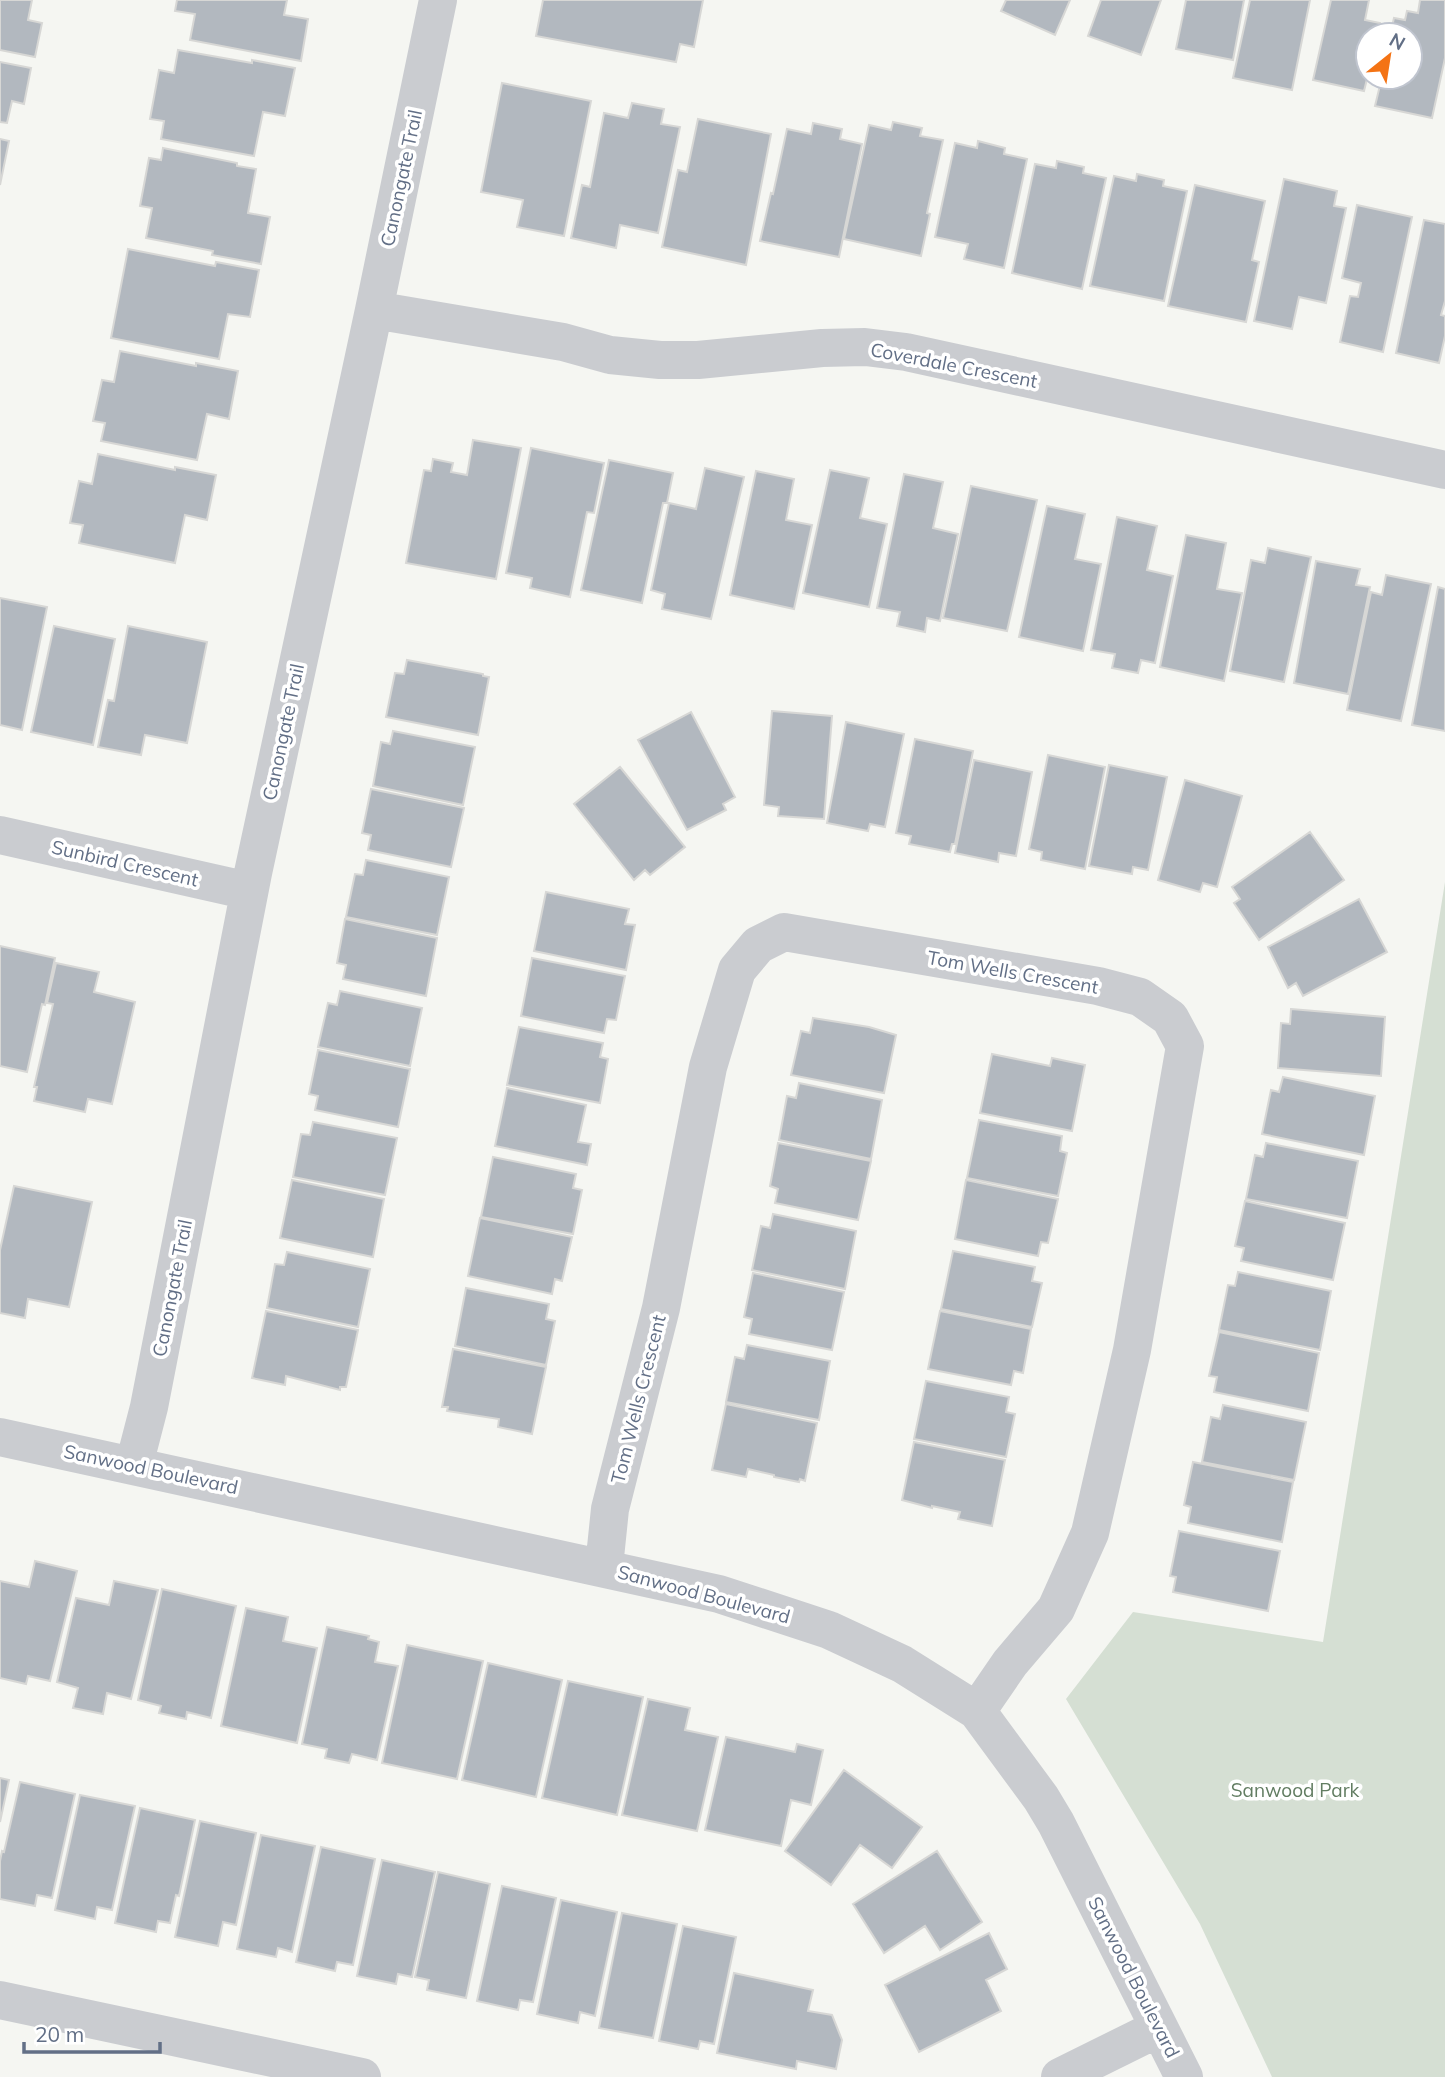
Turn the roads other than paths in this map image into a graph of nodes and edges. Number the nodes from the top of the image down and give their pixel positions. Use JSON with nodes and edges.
{"nodes":[{"id":1,"x":438,"y":0,"type":"edge"},
{"id":2,"x":374,"y":310,"type":"junction"},
{"id":3,"x":1445,"y":470,"type":"edge"},
{"id":4,"x":0,"y":835,"type":"edge"},
{"id":5,"x":249,"y":891,"type":"junction"},
{"id":6,"x":0,"y":1437,"type":"edge"},
{"id":7,"x":134,"y":1465,"type":"junction"},
{"id":8,"x":604,"y":1567,"type":"junction"},
{"id":9,"x":977,"y":1711,"type":"junction"},
{"id":10,"x":0,"y":2000,"type":"edge"},
{"id":11,"x":1159,"y":2028,"type":"junction"},
{"id":12,"x":362,"y":2077,"type":"edge"},
{"id":13,"x":1060,"y":2077,"type":"edge"},
{"id":14,"x":1184,"y":2077,"type":"edge"}],
"edges":[{"from":1,"to":2,"type":"street","name":"Canongate Trail"},
{"from":2,"to":3,"type":"street","name":"Coverdale Crescent"},
{"from":2,"to":5,"type":"street","name":"Canongate Trail"},
{"from":4,"to":5,"type":"street","name":"Sunbird Crescent"},
{"from":5,"to":7,"type":"street","name":"Canongate Trail"},
{"from":6,"to":7,"type":"street","name":"Sanwood Boulevard"},
{"from":7,"to":8,"type":"street","name":"Sanwood Boulevard"},
{"from":8,"to":9,"type":"street","name":"Sanwood Boulevard"},
{"from":8,"to":9,"type":"street","name":"Tom Wells Crescent"},
{"from":9,"to":11,"type":"street","name":"Sanwood Boulevard"},
{"from":10,"to":12,"type":"street"},
{"from":11,"to":13,"type":"street"},
{"from":11,"to":14,"type":"street","name":"Sanwood Boulevard"}]}
